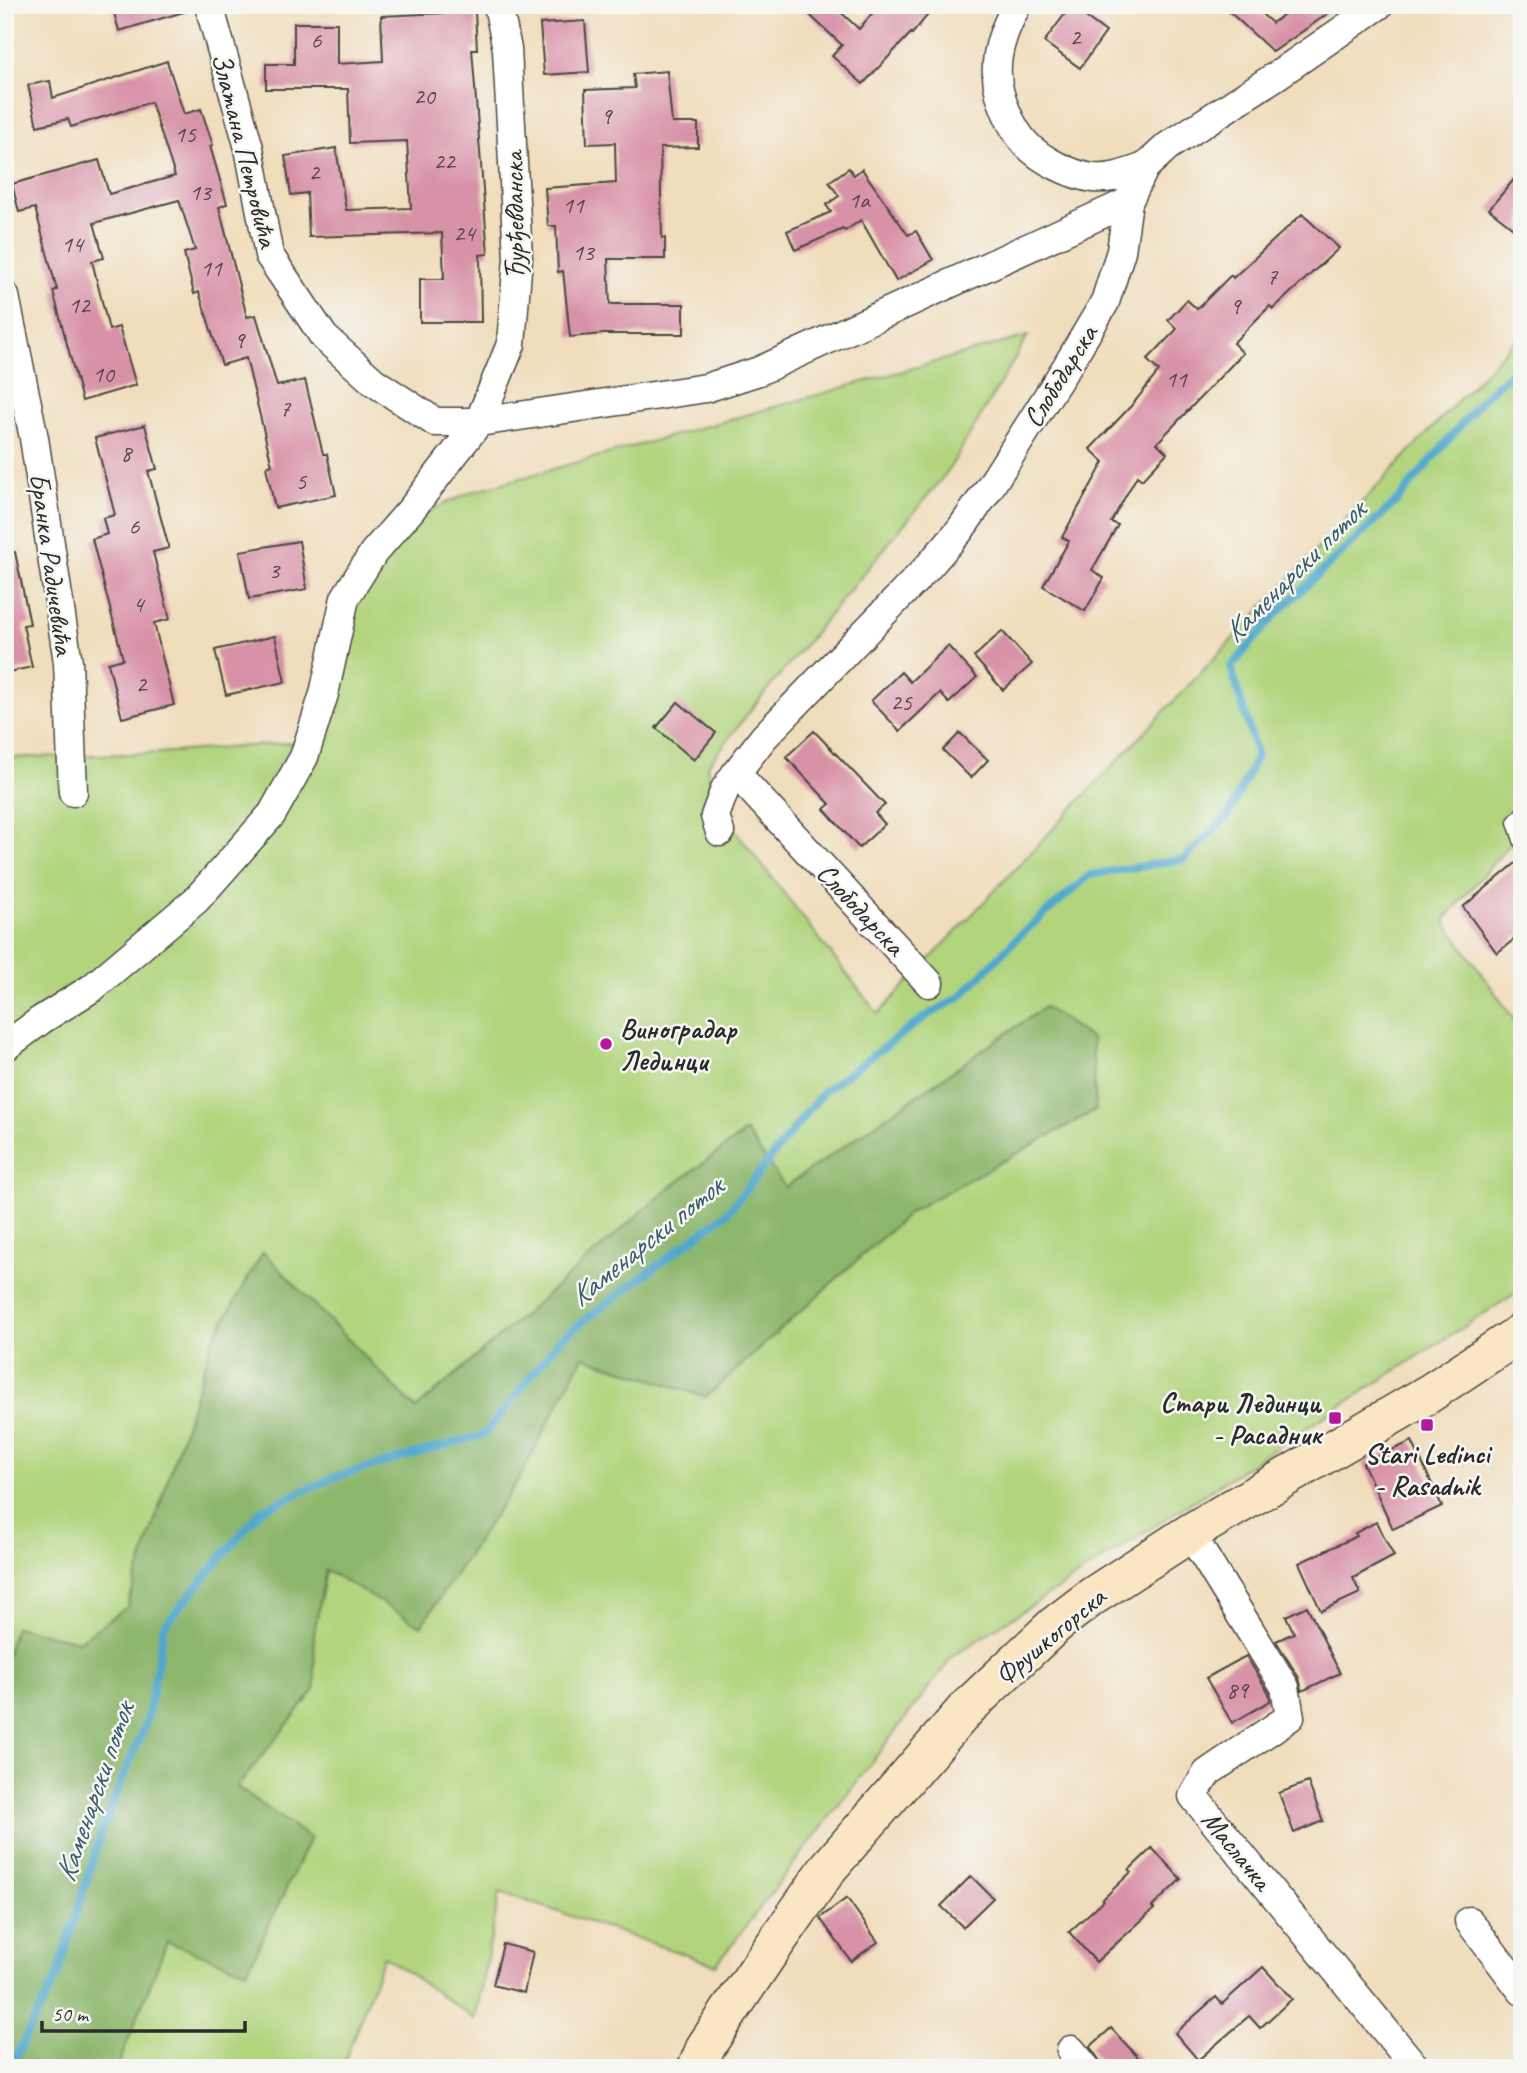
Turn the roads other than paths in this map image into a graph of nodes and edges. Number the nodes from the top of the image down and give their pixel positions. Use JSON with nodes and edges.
{"nodes":[{"id":1,"x":209,"y":5,"type":"edge"},
{"id":2,"x":498,"y":5,"type":"edge"},
{"id":3,"x":1017,"y":5,"type":"edge"},
{"id":4,"x":1379,"y":5,"type":"edge"},
{"id":5,"x":1144,"y":167,"type":"junction"},
{"id":6,"x":1128,"y":202,"type":"junction"},
{"id":7,"x":5,"y":296,"type":"edge"},
{"id":8,"x":480,"y":422,"type":"junction"},
{"id":9,"x":736,"y":773,"type":"junction"},
{"id":10,"x":73,"y":792,"type":"dead end"},
{"id":11,"x":1522,"y":814,"type":"edge"},
{"id":12,"x":720,"y":832,"type":"dead end"},
{"id":13,"x":1522,"y":843,"type":"edge"},
{"id":14,"x":929,"y":984,"type":"dead end"},
{"id":15,"x":5,"y":1047,"type":"edge"},
{"id":16,"x":1522,"y":1332,"type":"edge"},
{"id":17,"x":1190,"y":1533,"type":"junction"},
{"id":18,"x":1469,"y":1921,"type":"dead end"},
{"id":19,"x":1522,"y":1991,"type":"edge"},
{"id":20,"x":697,"y":2068,"type":"edge"},
{"id":21,"x":1416,"y":2068,"type":"edge"}],
"edges":[{"from":1,"to":8,"type":"street","name":"Златана Петровића"},
{"from":2,"to":8,"type":"street","name":"Ђурђевданска"},
{"from":3,"to":5,"type":"street"},
{"from":4,"to":5,"type":"street","name":"Слободарска"},
{"from":5,"to":6,"type":"street","name":"Слободарска"},
{"from":6,"to":8,"type":"street","name":"Златана Петровића"},
{"from":6,"to":9,"type":"street","name":"Слободарска"},
{"from":7,"to":10,"type":"street","name":"Бранка Радичевића"},
{"from":8,"to":15,"type":"street"},
{"from":9,"to":12,"type":"street","name":"Слободарска"},
{"from":9,"to":14,"type":"street","name":"Слободарска"},
{"from":11,"to":13,"type":"lane"},
{"from":16,"to":17,"type":"street","name":"Фрушкогорска"},
{"from":17,"to":20,"type":"street","name":"Фрушкогорска"},
{"from":17,"to":21,"type":"street","name":"Маслачка"},
{"from":18,"to":19,"type":"street"}]}
